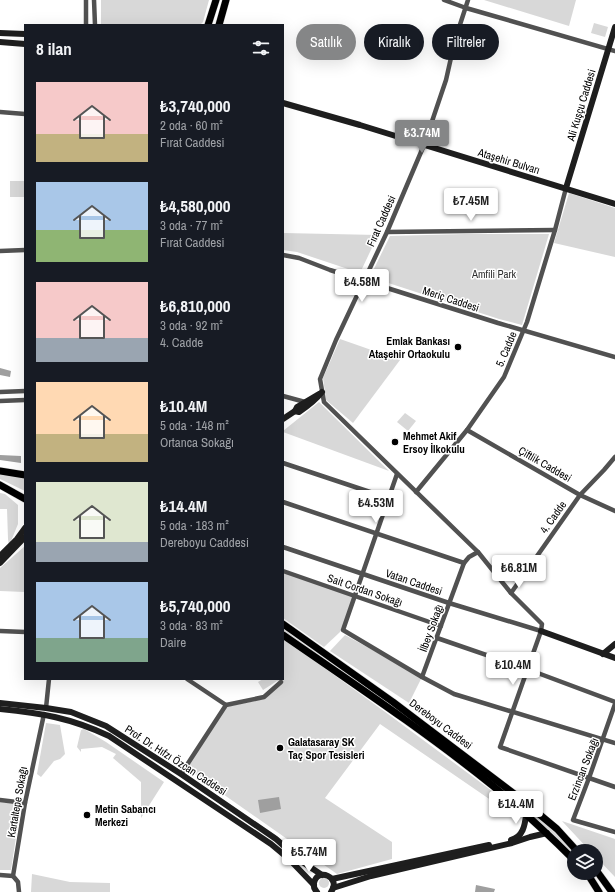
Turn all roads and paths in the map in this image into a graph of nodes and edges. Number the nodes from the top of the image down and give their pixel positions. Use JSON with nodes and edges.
{"nodes":[{"id":1,"x":86,"y":0,"type":"edge"},
{"id":2,"x":94,"y":0,"type":"edge"},
{"id":3,"x":216,"y":0,"type":"edge"},
{"id":4,"x":226,"y":0,"type":"edge"},
{"id":5,"x":444,"y":0,"type":"edge"},
{"id":6,"x":468,"y":0,"type":"edge"},
{"id":7,"x":466,"y":8,"type":"junction"},
{"id":8,"x":86,"y":24,"type":"edge"},
{"id":9,"x":95,"y":24,"type":"edge"},
{"id":10,"x":208,"y":24,"type":"edge"},
{"id":11,"x":219,"y":24,"type":"edge"},
{"id":12,"x":615,"y":27,"type":"edge"},
{"id":13,"x":0,"y":33,"type":"edge"},
{"id":14,"x":24,"y":34,"type":"edge"},
{"id":15,"x":0,"y":42,"type":"edge"},
{"id":16,"x":24,"y":44,"type":"edge"},
{"id":17,"x":612,"y":50,"type":"edge"},
{"id":18,"x":284,"y":103,"type":"edge"},
{"id":19,"x":0,"y":112,"type":"edge"},
{"id":20,"x":24,"y":114,"type":"edge"},
{"id":21,"x":424,"y":145,"type":"junction"},
{"id":22,"x":566,"y":188,"type":"junction"},
{"id":23,"x":615,"y":204,"type":"edge"},
{"id":24,"x":555,"y":230,"type":"junction"},
{"id":25,"x":387,"y":232,"type":"junction"},
{"id":26,"x":24,"y":250,"type":"edge"},
{"id":27,"x":0,"y":251,"type":"edge"},
{"id":28,"x":284,"y":255,"type":"edge"},
{"id":29,"x":364,"y":281,"type":"junction"},
{"id":30,"x":524,"y":330,"type":"junction"},
{"id":31,"x":615,"y":358,"type":"edge"},
{"id":32,"x":24,"y":391,"type":"edge"},
{"id":33,"x":0,"y":392,"type":"edge"},
{"id":34,"x":322,"y":392,"type":"junction"},
{"id":35,"x":284,"y":396,"type":"edge"},
{"id":36,"x":24,"y":400,"type":"edge"},
{"id":37,"x":0,"y":401,"type":"edge"},
{"id":38,"x":305,"y":402,"type":"junction"},
{"id":39,"x":295,"y":411,"type":"junction"},
{"id":40,"x":284,"y":418,"type":"edge"},
{"id":41,"x":467,"y":430,"type":"junction"},
{"id":42,"x":615,"y":457,"type":"edge"},
{"id":43,"x":284,"y":463,"type":"edge"},
{"id":44,"x":0,"y":471,"type":"edge"},
{"id":45,"x":397,"y":474,"type":"junction"},
{"id":46,"x":24,"y":475,"type":"edge"},
{"id":47,"x":0,"y":485,"type":"edge"},
{"id":48,"x":416,"y":492,"type":"junction"},
{"id":49,"x":580,"y":495,"type":"junction"},
{"id":50,"x":24,"y":498,"type":"edge"},
{"id":51,"x":388,"y":498,"type":"junction"},
{"id":52,"x":284,"y":502,"type":"edge"},
{"id":53,"x":615,"y":511,"type":"edge"},
{"id":54,"x":24,"y":529,"type":"edge"},
{"id":55,"x":376,"y":533,"type":"junction"},
{"id":56,"x":24,"y":538,"type":"edge"},
{"id":57,"x":284,"y":547,"type":"edge"},
{"id":58,"x":478,"y":552,"type":"junction"},
{"id":59,"x":0,"y":556,"type":"edge"},
{"id":60,"x":0,"y":563,"type":"edge"},
{"id":61,"x":464,"y":563,"type":"junction"},
{"id":62,"x":284,"y":571,"type":"edge"},
{"id":63,"x":362,"y":574,"type":"junction"},
{"id":64,"x":511,"y":593,"type":"junction"},
{"id":65,"x":355,"y":596,"type":"junction"},
{"id":66,"x":450,"y":603,"type":"junction"},
{"id":67,"x":284,"y":625,"type":"edge"},
{"id":68,"x":441,"y":626,"type":"junction"},
{"id":69,"x":0,"y":631,"type":"edge"},
{"id":70,"x":541,"y":631,"type":"junction"},
{"id":71,"x":24,"y":632,"type":"edge"},
{"id":72,"x":284,"y":636,"type":"edge"},
{"id":73,"x":437,"y":638,"type":"junction"},
{"id":74,"x":615,"y":644,"type":"edge"},
{"id":75,"x":603,"y":654,"type":"junction"},
{"id":76,"x":615,"y":658,"type":"edge"},
{"id":77,"x":527,"y":669,"type":"junction"},
{"id":78,"x":422,"y":677,"type":"junction"},
{"id":79,"x":49,"y":680,"type":"edge"},
{"id":80,"x":188,"y":680,"type":"edge"},
{"id":81,"x":281,"y":682,"type":"dead end"},
{"id":82,"x":0,"y":703,"type":"edge"},
{"id":83,"x":615,"y":703,"type":"edge"},
{"id":84,"x":226,"y":705,"type":"junction"},
{"id":85,"x":0,"y":709,"type":"edge"},
{"id":86,"x":45,"y":711,"type":"junction"},
{"id":87,"x":512,"y":712,"type":"junction"},
{"id":88,"x":604,"y":739,"type":"junction"},
{"id":89,"x":615,"y":743,"type":"edge"},
{"id":90,"x":180,"y":774,"type":"junction"},
{"id":91,"x":589,"y":778,"type":"junction"},
{"id":92,"x":176,"y":780,"type":"junction"},
{"id":93,"x":615,"y":787,"type":"edge"},
{"id":94,"x":0,"y":800,"type":"edge"},
{"id":95,"x":25,"y":803,"type":"junction"},
{"id":96,"x":526,"y":815,"type":"junction"},
{"id":97,"x":615,"y":832,"type":"edge"},
{"id":98,"x":547,"y":833,"type":"junction"},
{"id":99,"x":571,"y":844,"type":"edge"},
{"id":100,"x":567,"y":853,"type":"edge"},
{"id":101,"x":0,"y":875,"type":"edge"},
{"id":102,"x":322,"y":875,"type":"junction"},
{"id":103,"x":14,"y":876,"type":"junction"},
{"id":104,"x":332,"y":879,"type":"junction"},
{"id":105,"x":592,"y":880,"type":"edge"},
{"id":106,"x":603,"y":880,"type":"edge"},
{"id":107,"x":314,"y":885,"type":"junction"},
{"id":108,"x":332,"y":890,"type":"edge"},
{"id":109,"x":19,"y":892,"type":"edge"},
{"id":110,"x":317,"y":892,"type":"edge"},
{"id":111,"x":600,"y":892,"type":"edge"},
{"id":112,"x":612,"y":892,"type":"edge"}],
"edges":[{"from":1,"to":8,"type":"street"},
{"from":2,"to":9,"type":"street"},
{"from":3,"to":10,"type":"main road"},
{"from":4,"to":11,"type":"main road"},
{"from":5,"to":7,"type":"street"},
{"from":6,"to":7,"type":"street","name":"Fırat Caddesi"},
{"from":7,"to":17,"type":"street"},
{"from":7,"to":21,"type":"street","name":"Fırat Caddesi"},
{"from":12,"to":17,"type":"street","name":"Ali Kuşçu Caddesi"},
{"from":13,"to":14,"type":"street"},
{"from":15,"to":16,"type":"street"},
{"from":17,"to":22,"type":"street","name":"Ali Kuşçu Caddesi"},
{"from":18,"to":21,"type":"street","name":"Ataşehir Bulvarı"},
{"from":19,"to":20,"type":"street"},
{"from":21,"to":22,"type":"street","name":"Ataşehir Bulvarı"},
{"from":21,"to":25,"type":"street","name":"Fırat Caddesi"},
{"from":22,"to":23,"type":"street","name":"Ataşehir Bulvarı"},
{"from":22,"to":24,"type":"street","name":"5. Cadde"},
{"from":24,"to":25,"type":"street"},
{"from":24,"to":30,"type":"street","name":"5. Cadde"},
{"from":25,"to":29,"type":"street","name":"Fırat Caddesi"},
{"from":26,"to":27,"type":"street"},
{"from":28,"to":29,"type":"street","name":"Meriç Caddesi"},
{"from":29,"to":30,"type":"street","name":"Meriç Caddesi"},
{"from":29,"to":34,"type":"street","name":"Fırat Caddesi"},
{"from":30,"to":31,"type":"street","name":"Meriç Caddesi"},
{"from":30,"to":41,"type":"street","name":"5. Cadde"},
{"from":32,"to":33,"type":"street"},
{"from":34,"to":38,"type":"street"},
{"from":34,"to":39,"type":"street"},
{"from":34,"to":45,"type":"street","name":"Fırat Caddesi"},
{"from":35,"to":38,"type":"street"},
{"from":36,"to":37,"type":"street"},
{"from":38,"to":39,"type":"street"},
{"from":39,"to":40,"type":"street"},
{"from":41,"to":48,"type":"street","name":"5. Cadde"},
{"from":41,"to":49,"type":"street","name":"Çiftlik Caddesi"},
{"from":42,"to":49,"type":"street","name":"4. Cadde"},
{"from":43,"to":51,"type":"street"},
{"from":44,"to":46,"type":"main road"},
{"from":45,"to":48,"type":"street","name":"Fırat Caddesi"},
{"from":45,"to":51,"type":"street"},
{"from":47,"to":50,"type":"main road"},
{"from":48,"to":58,"type":"street","name":"Fırat Caddesi"},
{"from":49,"to":53,"type":"street","name":"Çiftlik Caddesi"},
{"from":49,"to":64,"type":"street","name":"4. Cadde"},
{"from":51,"to":55,"type":"street"},
{"from":52,"to":55,"type":"street"},
{"from":54,"to":59,"type":"street"},
{"from":55,"to":61,"type":"street"},
{"from":55,"to":63,"type":"street"},
{"from":56,"to":60,"type":"street"},
{"from":57,"to":63,"type":"street","name":"Vatan Caddesi"},
{"from":58,"to":61,"type":"street"},
{"from":58,"to":64,"type":"street","name":"Fırat Caddesi"},
{"from":61,"to":66,"type":"street","name":"İlbey Sokağı"},
{"from":62,"to":65,"type":"street","name":"Sait Cordan Sokağı"},
{"from":63,"to":65,"type":"street"},
{"from":63,"to":66,"type":"street","name":"Vatan Caddesi"},
{"from":64,"to":70,"type":"street","name":"Fırat Caddesi"},
{"from":65,"to":68,"type":"street","name":"Sait Cordan Sokağı"},
{"from":65,"to":78,"type":"street"},
{"from":66,"to":68,"type":"street","name":"İlbey Sokağı"},
{"from":66,"to":70,"type":"street","name":"Vatan Caddesi"},
{"from":67,"to":99,"type":"main road","name":"Dereboyu Caddesi"},
{"from":68,"to":73,"type":"street","name":"İlbey Sokağı"},
{"from":69,"to":71,"type":"street"},
{"from":70,"to":75,"type":"street"},
{"from":70,"to":77,"type":"street"},
{"from":72,"to":96,"type":"main road","name":"Dereboyu Caddesi"},
{"from":73,"to":77,"type":"street"},
{"from":73,"to":78,"type":"street","name":"İlbey Sokağı"},
{"from":74,"to":75,"type":"street"},
{"from":75,"to":76,"type":"street"},
{"from":77,"to":83,"type":"street"},
{"from":77,"to":87,"type":"street"},
{"from":78,"to":87,"type":"street"},
{"from":79,"to":86,"type":"street","name":"Kartaltepe Sokağı"},
{"from":80,"to":84,"type":"street"},
{"from":81,"to":84,"type":"street"},
{"from":82,"to":86,"type":"street","name":"Prof. Dr. Hıfzı Özcan Caddesi"},
{"from":83,"to":88,"type":"street","name":"Erzincan Sokağı"},
{"from":84,"to":90,"type":"street"},
{"from":85,"to":86,"type":"street","name":"Prof. Dr. Hıfzı Özcan Caddesi"},
{"from":86,"to":90,"type":"street","name":"Prof. Dr. Hıfzı Özcan Caddesi"},
{"from":86,"to":92,"type":"street","name":"Prof. Dr. Hıfzı Özcan Caddesi"},
{"from":86,"to":95,"type":"street","name":"Kartaltepe Sokağı"},
{"from":87,"to":88,"type":"street"},
{"from":87,"to":91,"type":"street"},
{"from":88,"to":89,"type":"street"},
{"from":88,"to":91,"type":"street","name":"Erzincan Sokağı"},
{"from":90,"to":92,"type":"street"},
{"from":90,"to":102,"type":"street","name":"Prof. Dr. Hıfzı Özcan Caddesi"},
{"from":91,"to":93,"type":"street"},
{"from":91,"to":97,"type":"street","name":"Erzincan Sokağı"},
{"from":92,"to":107,"type":"street","name":"Prof. Dr. Hıfzı Özcan Caddesi"},
{"from":94,"to":95,"type":"street"},
{"from":95,"to":103,"type":"street","name":"Kartaltepe Sokağı"},
{"from":96,"to":98,"type":"main road","name":"Dereboyu Caddesi"},
{"from":96,"to":104,"type":"street"},
{"from":98,"to":100,"type":"main road","name":"Dereboyu Caddesi"},
{"from":98,"to":108,"type":"street"},
{"from":101,"to":103,"type":"street"},
{"from":102,"to":104,"type":"street","name":"Prof. Dr. Hıfzı Özcan Caddesi"},
{"from":102,"to":107,"type":"street"},
{"from":103,"to":109,"type":"street","name":"Kartaltepe Sokağı"},
{"from":104,"to":108,"type":"street"},
{"from":105,"to":111,"type":"main road"},
{"from":106,"to":112,"type":"main road"},
{"from":107,"to":110,"type":"street","name":"Prof. Dr. Hıfzı Özcan Caddesi"}]}
